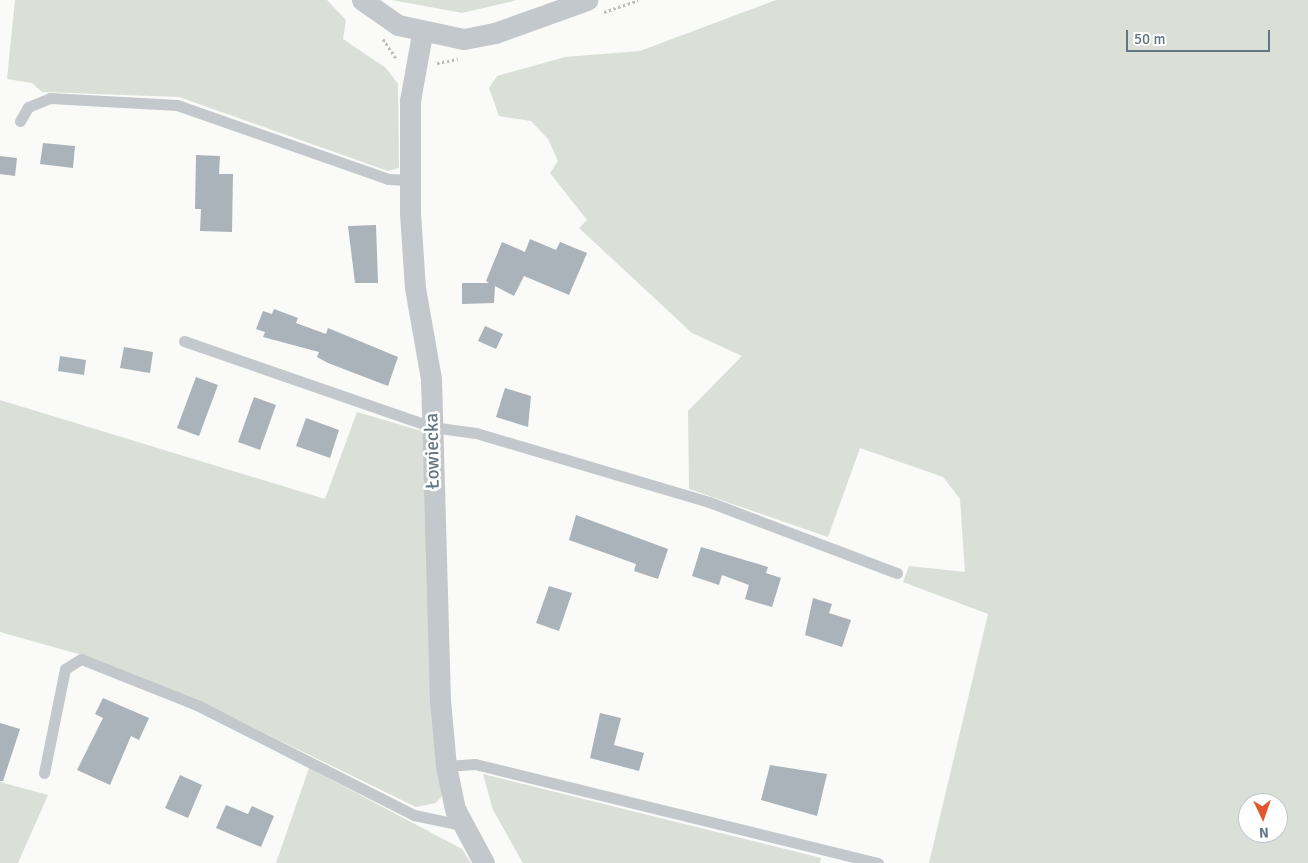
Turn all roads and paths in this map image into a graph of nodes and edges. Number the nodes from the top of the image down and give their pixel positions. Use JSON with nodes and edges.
{"nodes":[{"id":1,"x":362,"y":0,"type":"edge"},
{"id":2,"x":587,"y":0,"type":"edge"},
{"id":3,"x":422,"y":34,"type":"junction"},
{"id":4,"x":20,"y":121,"type":"dead end"},
{"id":5,"x":410,"y":180,"type":"junction"},
{"id":6,"x":184,"y":340,"type":"dead end"},
{"id":7,"x":432,"y":427,"type":"junction"},
{"id":8,"x":897,"y":573,"type":"dead end"},
{"id":9,"x":446,"y":766,"type":"junction"},
{"id":10,"x":44,"y":773,"type":"dead end"},
{"id":11,"x":461,"y":825,"type":"junction"},
{"id":12,"x":484,"y":863,"type":"edge"},
{"id":13,"x":878,"y":863,"type":"edge"}],
"edges":[{"from":1,"to":3,"type":"street"},
{"from":2,"to":3,"type":"street"},
{"from":3,"to":5,"type":"street","name":"Łowiecka"},
{"from":4,"to":5,"type":"lane"},
{"from":5,"to":7,"type":"street","name":"Łowiecka"},
{"from":6,"to":7,"type":"lane"},
{"from":7,"to":8,"type":"lane"},
{"from":7,"to":9,"type":"street","name":"Łowiecka"},
{"from":9,"to":11,"type":"street","name":"Łowiecka"},
{"from":9,"to":13,"type":"lane"},
{"from":10,"to":11,"type":"lane"},
{"from":11,"to":12,"type":"street","name":"Łowiecka"}]}
